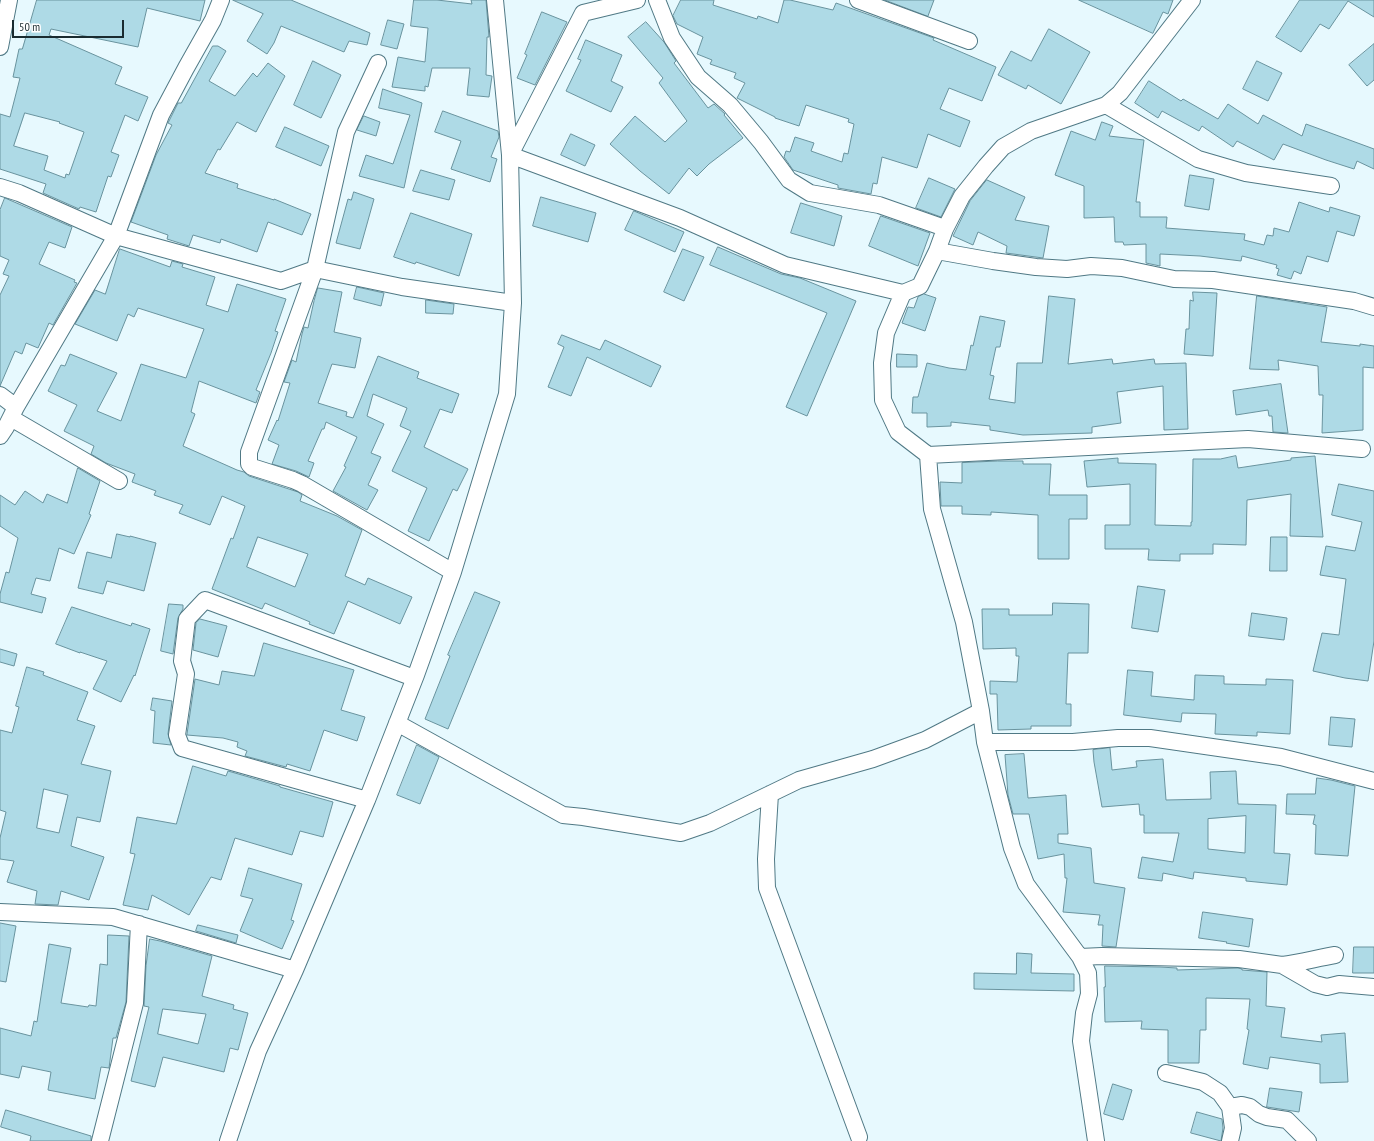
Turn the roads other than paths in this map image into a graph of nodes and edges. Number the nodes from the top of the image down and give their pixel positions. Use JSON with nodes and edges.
{"nodes":[{"id":1,"x":9,"y":0,"type":"edge"},
{"id":2,"x":221,"y":0,"type":"edge"},
{"id":3,"x":495,"y":0,"type":"edge"},
{"id":4,"x":636,"y":0,"type":"edge"},
{"id":5,"x":657,"y":0,"type":"edge"},
{"id":6,"x":858,"y":0,"type":"edge"},
{"id":7,"x":1192,"y":0,"type":"edge"},
{"id":8,"x":969,"y":41,"type":"dead end"},
{"id":9,"x":0,"y":48,"type":"edge"},
{"id":10,"x":378,"y":63,"type":"dead end"},
{"id":11,"x":1106,"y":105,"type":"junction"},
{"id":12,"x":510,"y":155,"type":"junction"},
{"id":13,"x":1331,"y":186,"type":"dead end"},
{"id":14,"x":0,"y":187,"type":"edge"},
{"id":15,"x":946,"y":229,"type":"junction"},
{"id":16,"x":116,"y":236,"type":"junction"},
{"id":17,"x":937,"y":251,"type":"junction"},
{"id":18,"x":315,"y":269,"type":"junction"},
{"id":19,"x":902,"y":293,"type":"junction"},
{"id":20,"x":514,"y":303,"type":"junction"},
{"id":21,"x":1374,"y":307,"type":"edge"},
{"id":22,"x":0,"y":395,"type":"edge"},
{"id":23,"x":14,"y":413,"type":"junction"},
{"id":24,"x":0,"y":436,"type":"edge"},
{"id":25,"x":1362,"y":449,"type":"dead end"},
{"id":26,"x":928,"y":455,"type":"junction"},
{"id":27,"x":119,"y":481,"type":"dead end"},
{"id":28,"x":453,"y":572,"type":"junction"},
{"id":29,"x":414,"y":678,"type":"junction"},
{"id":30,"x":981,"y":711,"type":"junction"},
{"id":31,"x":397,"y":723,"type":"junction"},
{"id":32,"x":985,"y":742,"type":"junction"},
{"id":33,"x":1374,"y":781,"type":"edge"},
{"id":34,"x":770,"y":794,"type":"junction"},
{"id":35,"x":367,"y":800,"type":"junction"},
{"id":36,"x":0,"y":912,"type":"edge"},
{"id":37,"x":139,"y":924,"type":"junction"},
{"id":38,"x":1335,"y":955,"type":"dead end"},
{"id":39,"x":1080,"y":957,"type":"junction"},
{"id":40,"x":1282,"y":964,"type":"junction"},
{"id":41,"x":295,"y":970,"type":"junction"},
{"id":42,"x":1374,"y":987,"type":"edge"},
{"id":43,"x":1166,"y":1073,"type":"dead end"},
{"id":44,"x":1230,"y":1107,"type":"junction"},
{"id":45,"x":859,"y":1137,"type":"dead end"},
{"id":46,"x":100,"y":1141,"type":"edge"},
{"id":47,"x":228,"y":1141,"type":"edge"},
{"id":48,"x":1096,"y":1141,"type":"edge"},
{"id":49,"x":1230,"y":1141,"type":"edge"},
{"id":50,"x":1308,"y":1141,"type":"edge"}],
"edges":[{"from":1,"to":9,"type":"street"},
{"from":2,"to":16,"type":"street"},
{"from":3,"to":12,"type":"street"},
{"from":4,"to":12,"type":"street"},
{"from":5,"to":15,"type":"street"},
{"from":6,"to":8,"type":"street"},
{"from":7,"to":11,"type":"street"},
{"from":10,"to":18,"type":"street"},
{"from":11,"to":13,"type":"street"},
{"from":11,"to":15,"type":"street"},
{"from":12,"to":19,"type":"street"},
{"from":12,"to":20,"type":"street"},
{"from":14,"to":16,"type":"street"},
{"from":15,"to":17,"type":"street"},
{"from":16,"to":18,"type":"street"},
{"from":16,"to":23,"type":"street"},
{"from":17,"to":19,"type":"street"},
{"from":17,"to":21,"type":"street"},
{"from":18,"to":20,"type":"street"},
{"from":18,"to":28,"type":"street"},
{"from":19,"to":26,"type":"street"},
{"from":20,"to":28,"type":"street"},
{"from":22,"to":23,"type":"street"},
{"from":23,"to":24,"type":"street"},
{"from":23,"to":27,"type":"street"},
{"from":25,"to":26,"type":"street"},
{"from":26,"to":30,"type":"street"},
{"from":28,"to":29,"type":"street"},
{"from":29,"to":31,"type":"street"},
{"from":29,"to":35,"type":"street"},
{"from":30,"to":32,"type":"street"},
{"from":30,"to":34,"type":"street"},
{"from":31,"to":34,"type":"street"},
{"from":31,"to":35,"type":"street"},
{"from":32,"to":33,"type":"street"},
{"from":32,"to":39,"type":"street"},
{"from":34,"to":45,"type":"street"},
{"from":35,"to":41,"type":"street"},
{"from":36,"to":37,"type":"street"},
{"from":37,"to":41,"type":"street"},
{"from":37,"to":46,"type":"street"},
{"from":38,"to":40,"type":"street"},
{"from":39,"to":40,"type":"street"},
{"from":39,"to":48,"type":"street"},
{"from":40,"to":42,"type":"street"},
{"from":41,"to":47,"type":"street"},
{"from":43,"to":44,"type":"street"},
{"from":44,"to":49,"type":"street"},
{"from":44,"to":50,"type":"street"}]}
